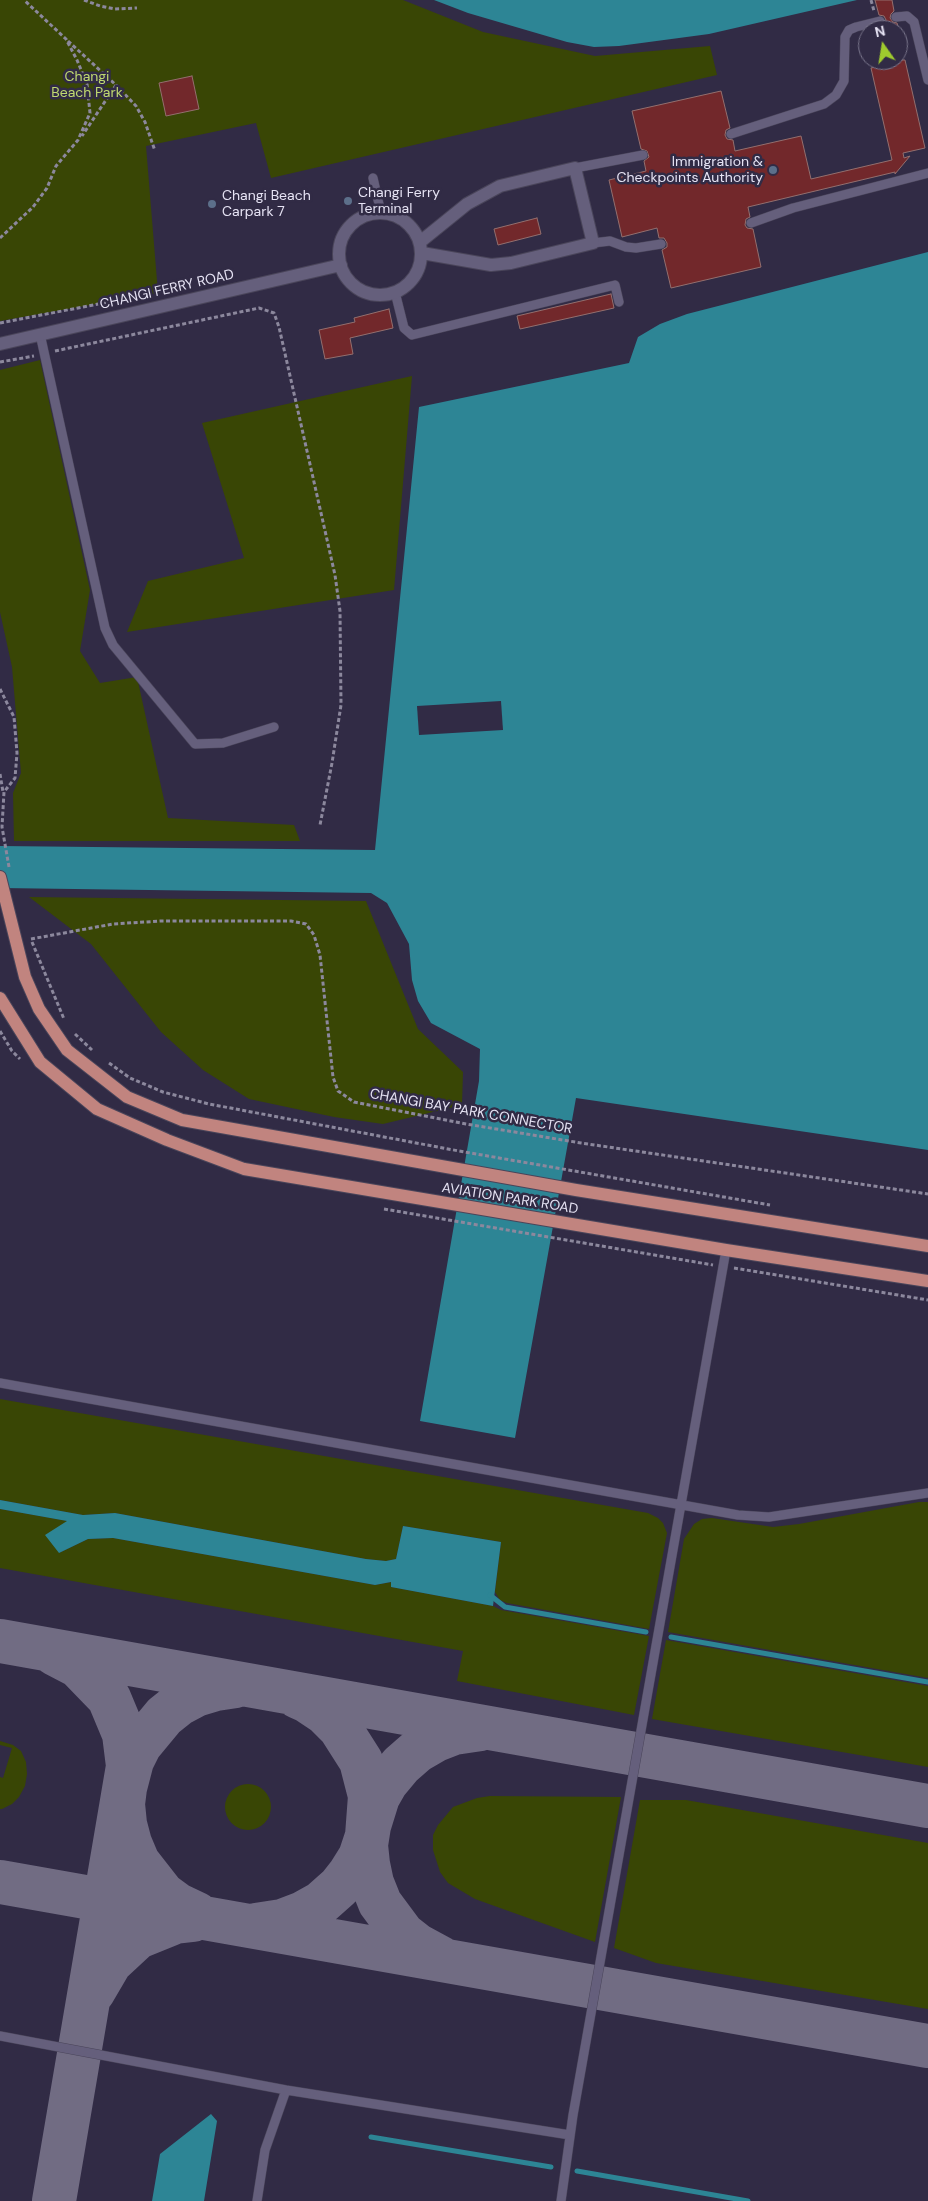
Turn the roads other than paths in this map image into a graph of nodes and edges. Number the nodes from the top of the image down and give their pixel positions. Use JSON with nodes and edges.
{"nodes":[{"id":1,"x":896,"y":17,"type":"dead end"},
{"id":2,"x":858,"y":26,"type":"edge"},
{"id":3,"x":928,"y":80,"type":"edge"},
{"id":4,"x":731,"y":134,"type":"dead end"},
{"id":5,"x":642,"y":155,"type":"dead end"},
{"id":6,"x":576,"y":168,"type":"junction"},
{"id":7,"x":928,"y":173,"type":"edge"},
{"id":8,"x":373,"y":178,"type":"dead end"},
{"id":9,"x":381,"y":213,"type":"junction"},
{"id":10,"x":751,"y":223,"type":"dead end"},
{"id":11,"x":593,"y":243,"type":"junction"},
{"id":12,"x":661,"y":244,"type":"dead end"},
{"id":13,"x":420,"y":247,"type":"junction"},
{"id":14,"x":341,"y":265,"type":"junction"},
{"id":15,"x":394,"y":292,"type":"junction"},
{"id":16,"x":619,"y":302,"type":"dead end"},
{"id":17,"x":40,"y":334,"type":"junction"},
{"id":18,"x":0,"y":344,"type":"edge"},
{"id":19,"x":274,"y":727,"type":"dead end"},
{"id":20,"x":5,"y":874,"type":"edge"},
{"id":21,"x":0,"y":998,"type":"edge"},
{"id":22,"x":928,"y":1246,"type":"edge"},
{"id":23,"x":726,"y":1250,"type":"junction"},
{"id":24,"x":928,"y":1281,"type":"edge"},
{"id":25,"x":0,"y":1383,"type":"edge"},
{"id":26,"x":928,"y":1493,"type":"edge"},
{"id":27,"x":680,"y":1505,"type":"junction"},
{"id":28,"x":0,"y":2036,"type":"edge"},
{"id":29,"x":286,"y":2090,"type":"junction"},
{"id":30,"x":570,"y":2135,"type":"junction"},
{"id":31,"x":257,"y":2201,"type":"edge"},
{"id":32,"x":561,"y":2201,"type":"edge"}],
"edges":[{"from":1,"to":3,"type":"lane"},
{"from":2,"to":4,"type":"lane"},
{"from":5,"to":6,"type":"lane"},
{"from":6,"to":11,"type":"street"},
{"from":6,"to":13,"type":"street"},
{"from":7,"to":10,"type":"lane"},
{"from":8,"to":9,"type":"lane"},
{"from":9,"to":13,"type":"street"},
{"from":9,"to":14,"type":"street"},
{"from":11,"to":12,"type":"lane"},
{"from":11,"to":13,"type":"street"},
{"from":13,"to":15,"type":"street"},
{"from":14,"to":15,"type":"street"},
{"from":14,"to":17,"type":"street","name":"CHANGI FERRY ROAD"},
{"from":15,"to":16,"type":"lane"},
{"from":17,"to":18,"type":"street","name":"CHANGI FERRY ROAD"},
{"from":17,"to":19,"type":"lane"},
{"from":20,"to":22,"type":"main road","name":"AVIATION PARK ROAD"},
{"from":21,"to":23,"type":"main road","name":"AVIATION PARK ROAD"},
{"from":23,"to":24,"type":"main road","name":"AVIATION PARK ROAD"},
{"from":23,"to":27,"type":"lane"},
{"from":25,"to":27,"type":"lane"},
{"from":26,"to":27,"type":"lane"},
{"from":27,"to":30,"type":"lane"},
{"from":28,"to":29,"type":"lane"},
{"from":29,"to":30,"type":"lane"},
{"from":29,"to":31,"type":"lane"},
{"from":30,"to":32,"type":"lane"}]}
